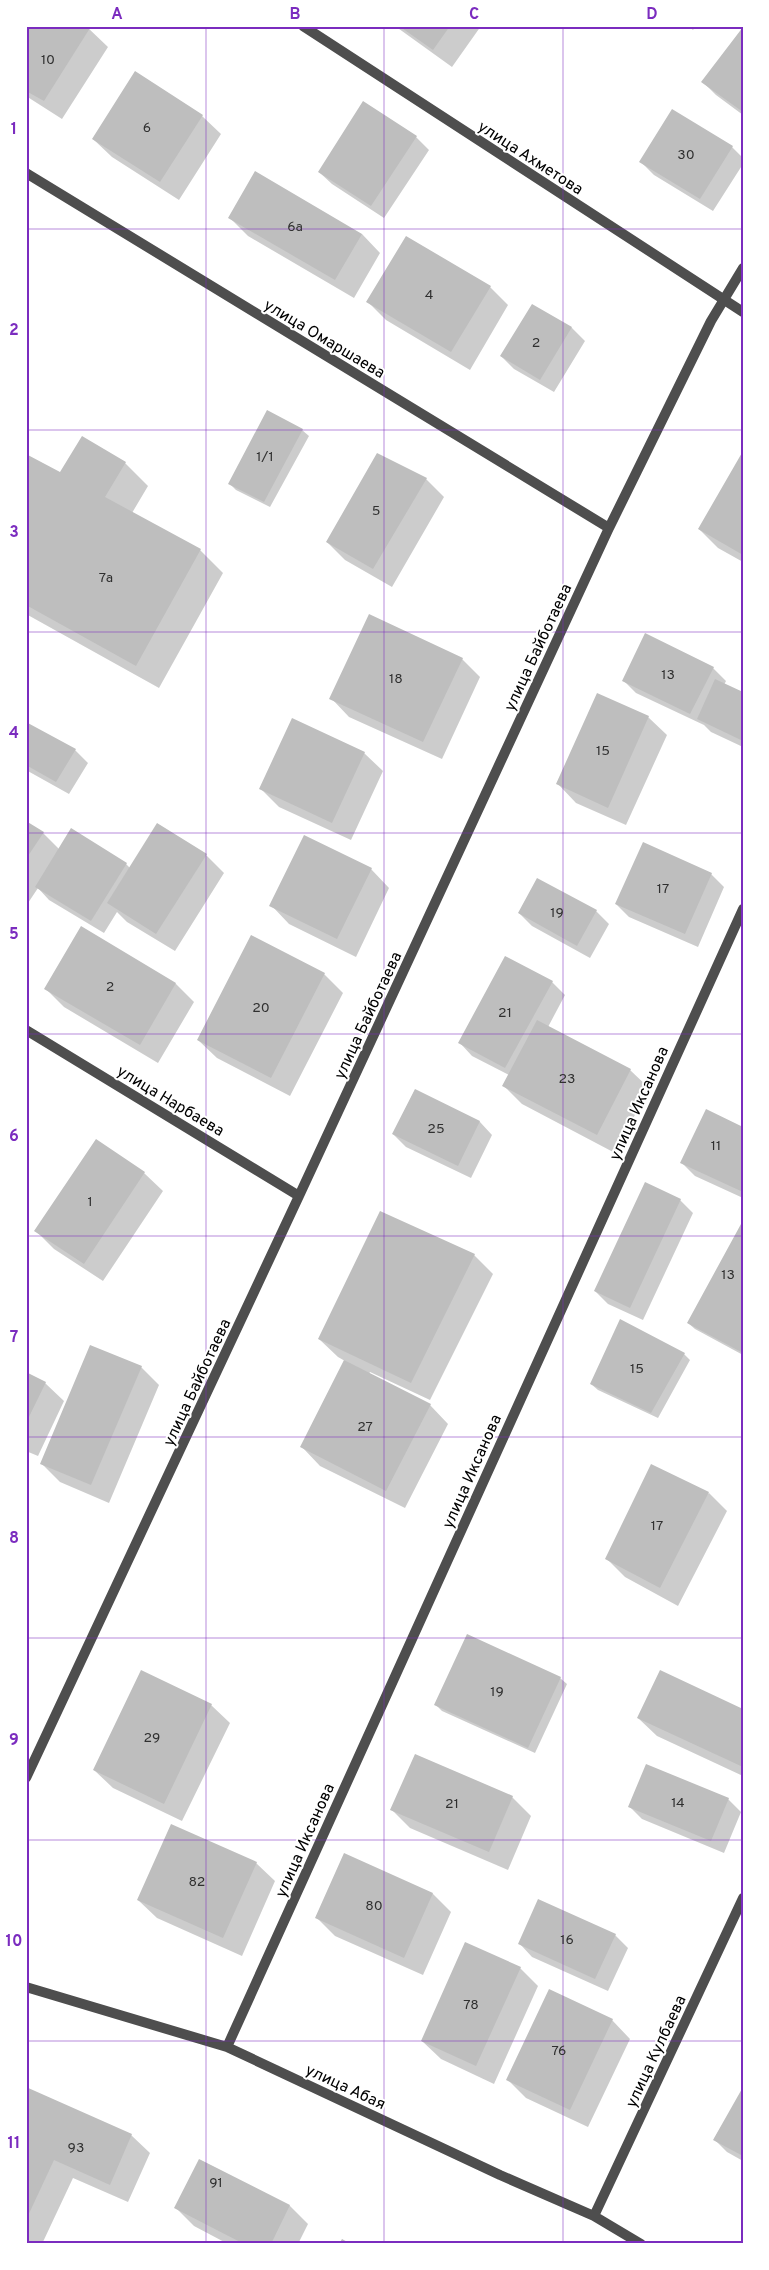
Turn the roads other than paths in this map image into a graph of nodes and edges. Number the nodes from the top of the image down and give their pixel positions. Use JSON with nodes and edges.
{"nodes":[{"id":1,"x":303,"y":26,"type":"edge"},
{"id":2,"x":26,"y":173,"type":"edge"},
{"id":3,"x":743,"y":268,"type":"edge"},
{"id":4,"x":724,"y":300,"type":"junction"},
{"id":5,"x":743,"y":312,"type":"edge"},
{"id":6,"x":609,"y":528,"type":"junction"},
{"id":7,"x":743,"y":908,"type":"edge"},
{"id":8,"x":26,"y":1030,"type":"edge"},
{"id":9,"x":299,"y":1196,"type":"junction"},
{"id":10,"x":26,"y":1778,"type":"edge"},
{"id":11,"x":743,"y":1898,"type":"edge"},
{"id":12,"x":26,"y":1987,"type":"edge"},
{"id":13,"x":227,"y":2047,"type":"junction"},
{"id":14,"x":594,"y":2216,"type":"junction"},
{"id":15,"x":641,"y":2244,"type":"edge"}],
"edges":[{"from":1,"to":4,"type":"street","name":"улица Ахметова"},
{"from":2,"to":6,"type":"street","name":"улица Омаршаева"},
{"from":3,"to":4,"type":"street","name":"улица Байботаева"},
{"from":4,"to":5,"type":"street","name":"улица Ахметова"},
{"from":4,"to":6,"type":"street","name":"улица Байботаева"},
{"from":6,"to":9,"type":"street","name":"улица Байботаева"},
{"from":7,"to":13,"type":"street","name":"улица Иксанова"},
{"from":8,"to":9,"type":"street","name":"улица Нарбаева"},
{"from":9,"to":10,"type":"street","name":"улица Байботаева"},
{"from":11,"to":14,"type":"street","name":"улица Кулбаева"},
{"from":12,"to":13,"type":"street","name":"улица Абая"},
{"from":13,"to":14,"type":"street","name":"улица Абая"},
{"from":14,"to":15,"type":"street","name":"улица Абая"}]}
